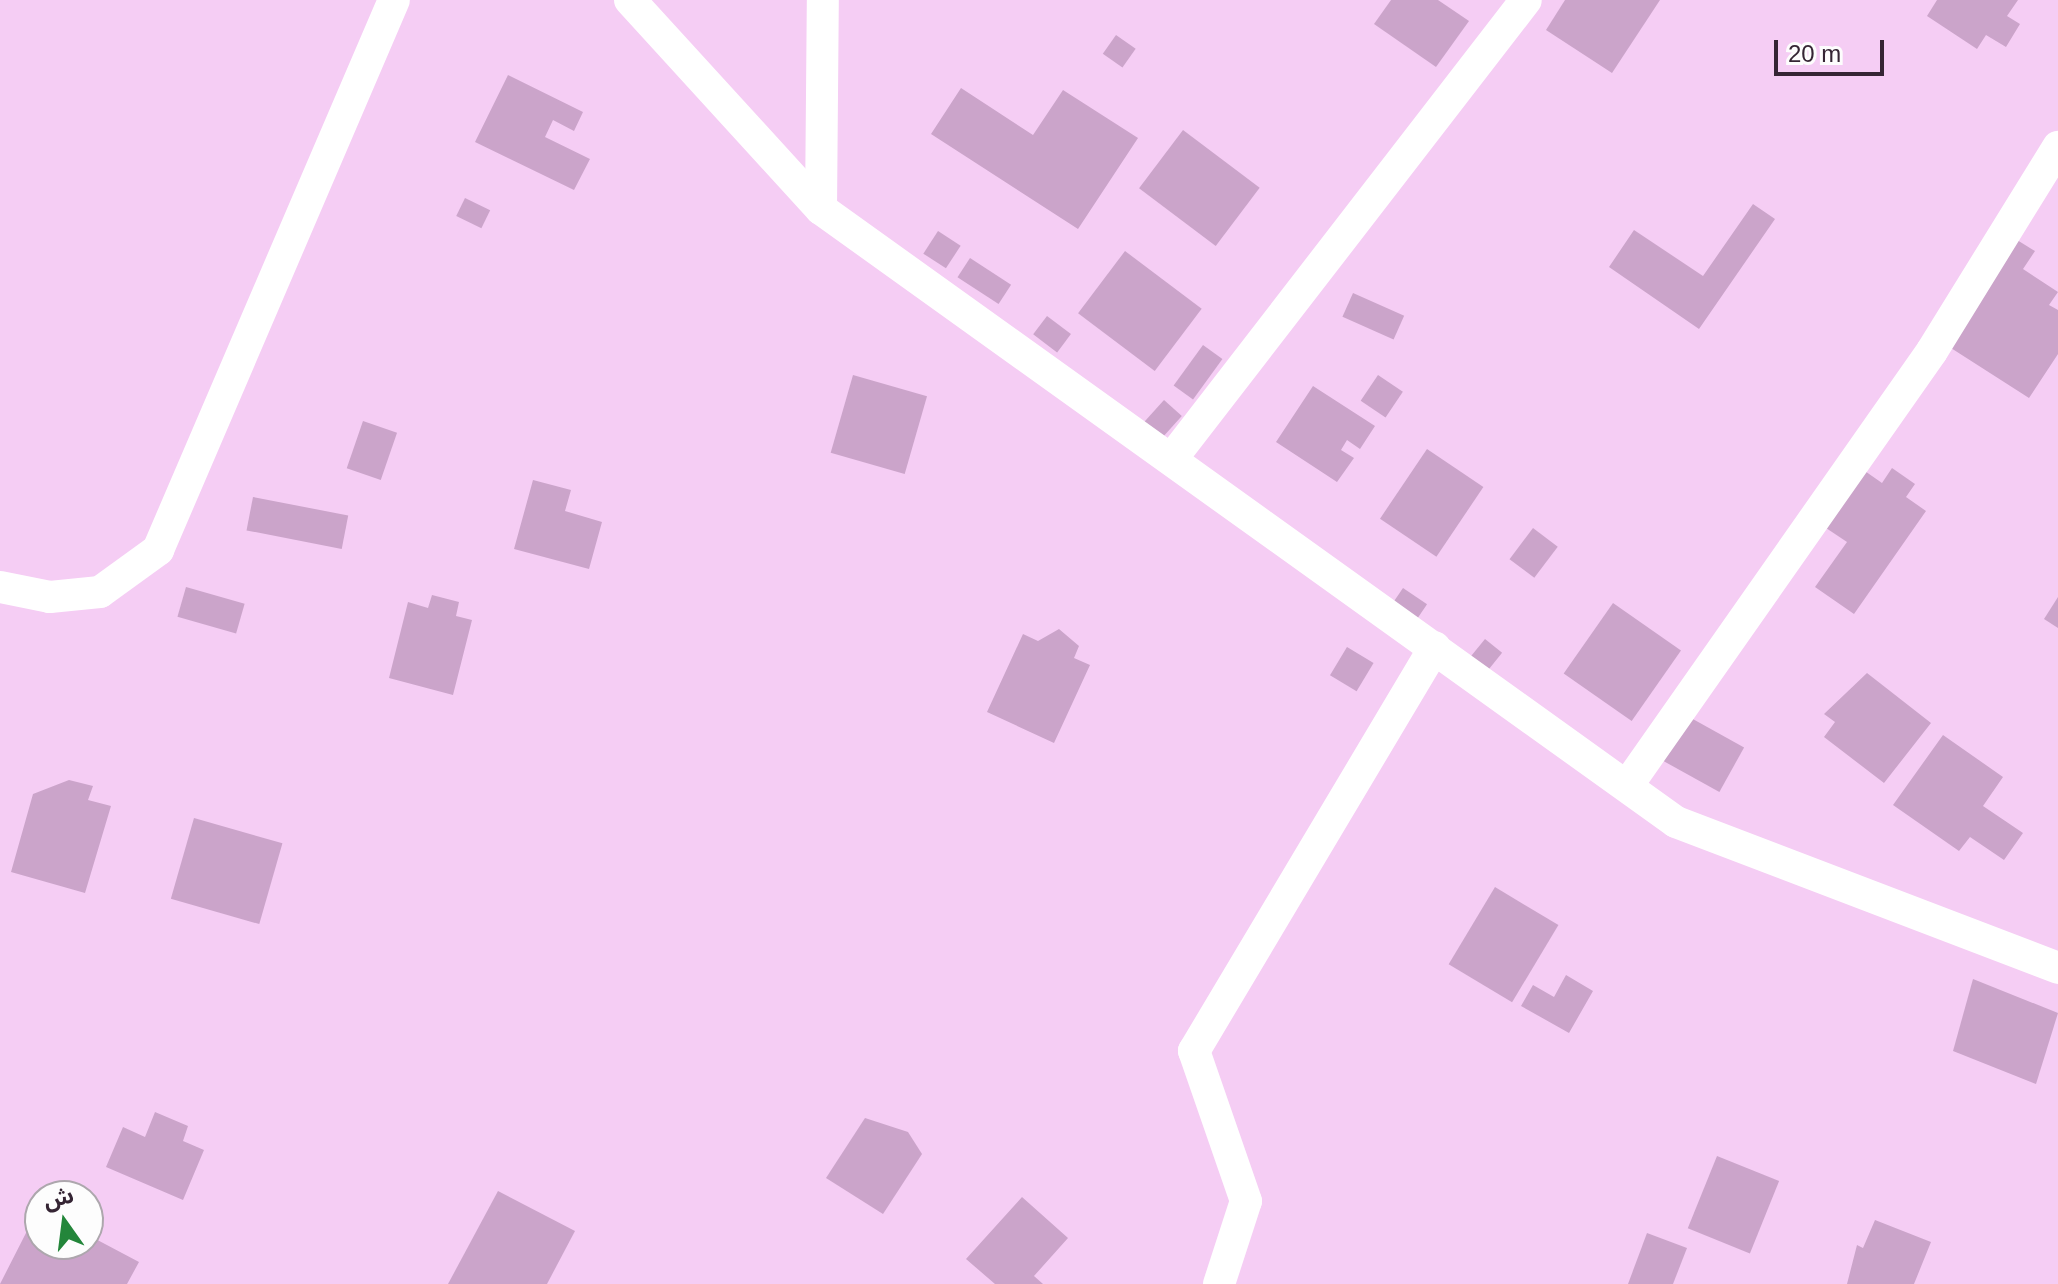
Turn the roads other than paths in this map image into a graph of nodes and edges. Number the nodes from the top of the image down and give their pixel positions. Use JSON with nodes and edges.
{"nodes":[{"id":1,"x":394,"y":0,"type":"edge"},
{"id":2,"x":630,"y":0,"type":"edge"},
{"id":3,"x":823,"y":0,"type":"edge"},
{"id":4,"x":1526,"y":0,"type":"edge"},
{"id":5,"x":2058,"y":147,"type":"edge"},
{"id":6,"x":821,"y":209,"type":"junction"},
{"id":7,"x":1173,"y":457,"type":"junction"},
{"id":8,"x":0,"y":587,"type":"edge"},
{"id":9,"x":1435,"y":647,"type":"junction"},
{"id":10,"x":1627,"y":786,"type":"junction"},
{"id":11,"x":2058,"y":968,"type":"edge"},
{"id":12,"x":1219,"y":1284,"type":"edge"}],
"edges":[{"from":1,"to":8,"type":"street"},
{"from":2,"to":6,"type":"street"},
{"from":3,"to":6,"type":"street"},
{"from":4,"to":7,"type":"street"},
{"from":5,"to":10,"type":"street"},
{"from":6,"to":7,"type":"street"},
{"from":7,"to":9,"type":"street"},
{"from":9,"to":10,"type":"street"},
{"from":9,"to":12,"type":"street"},
{"from":10,"to":11,"type":"street"}]}
